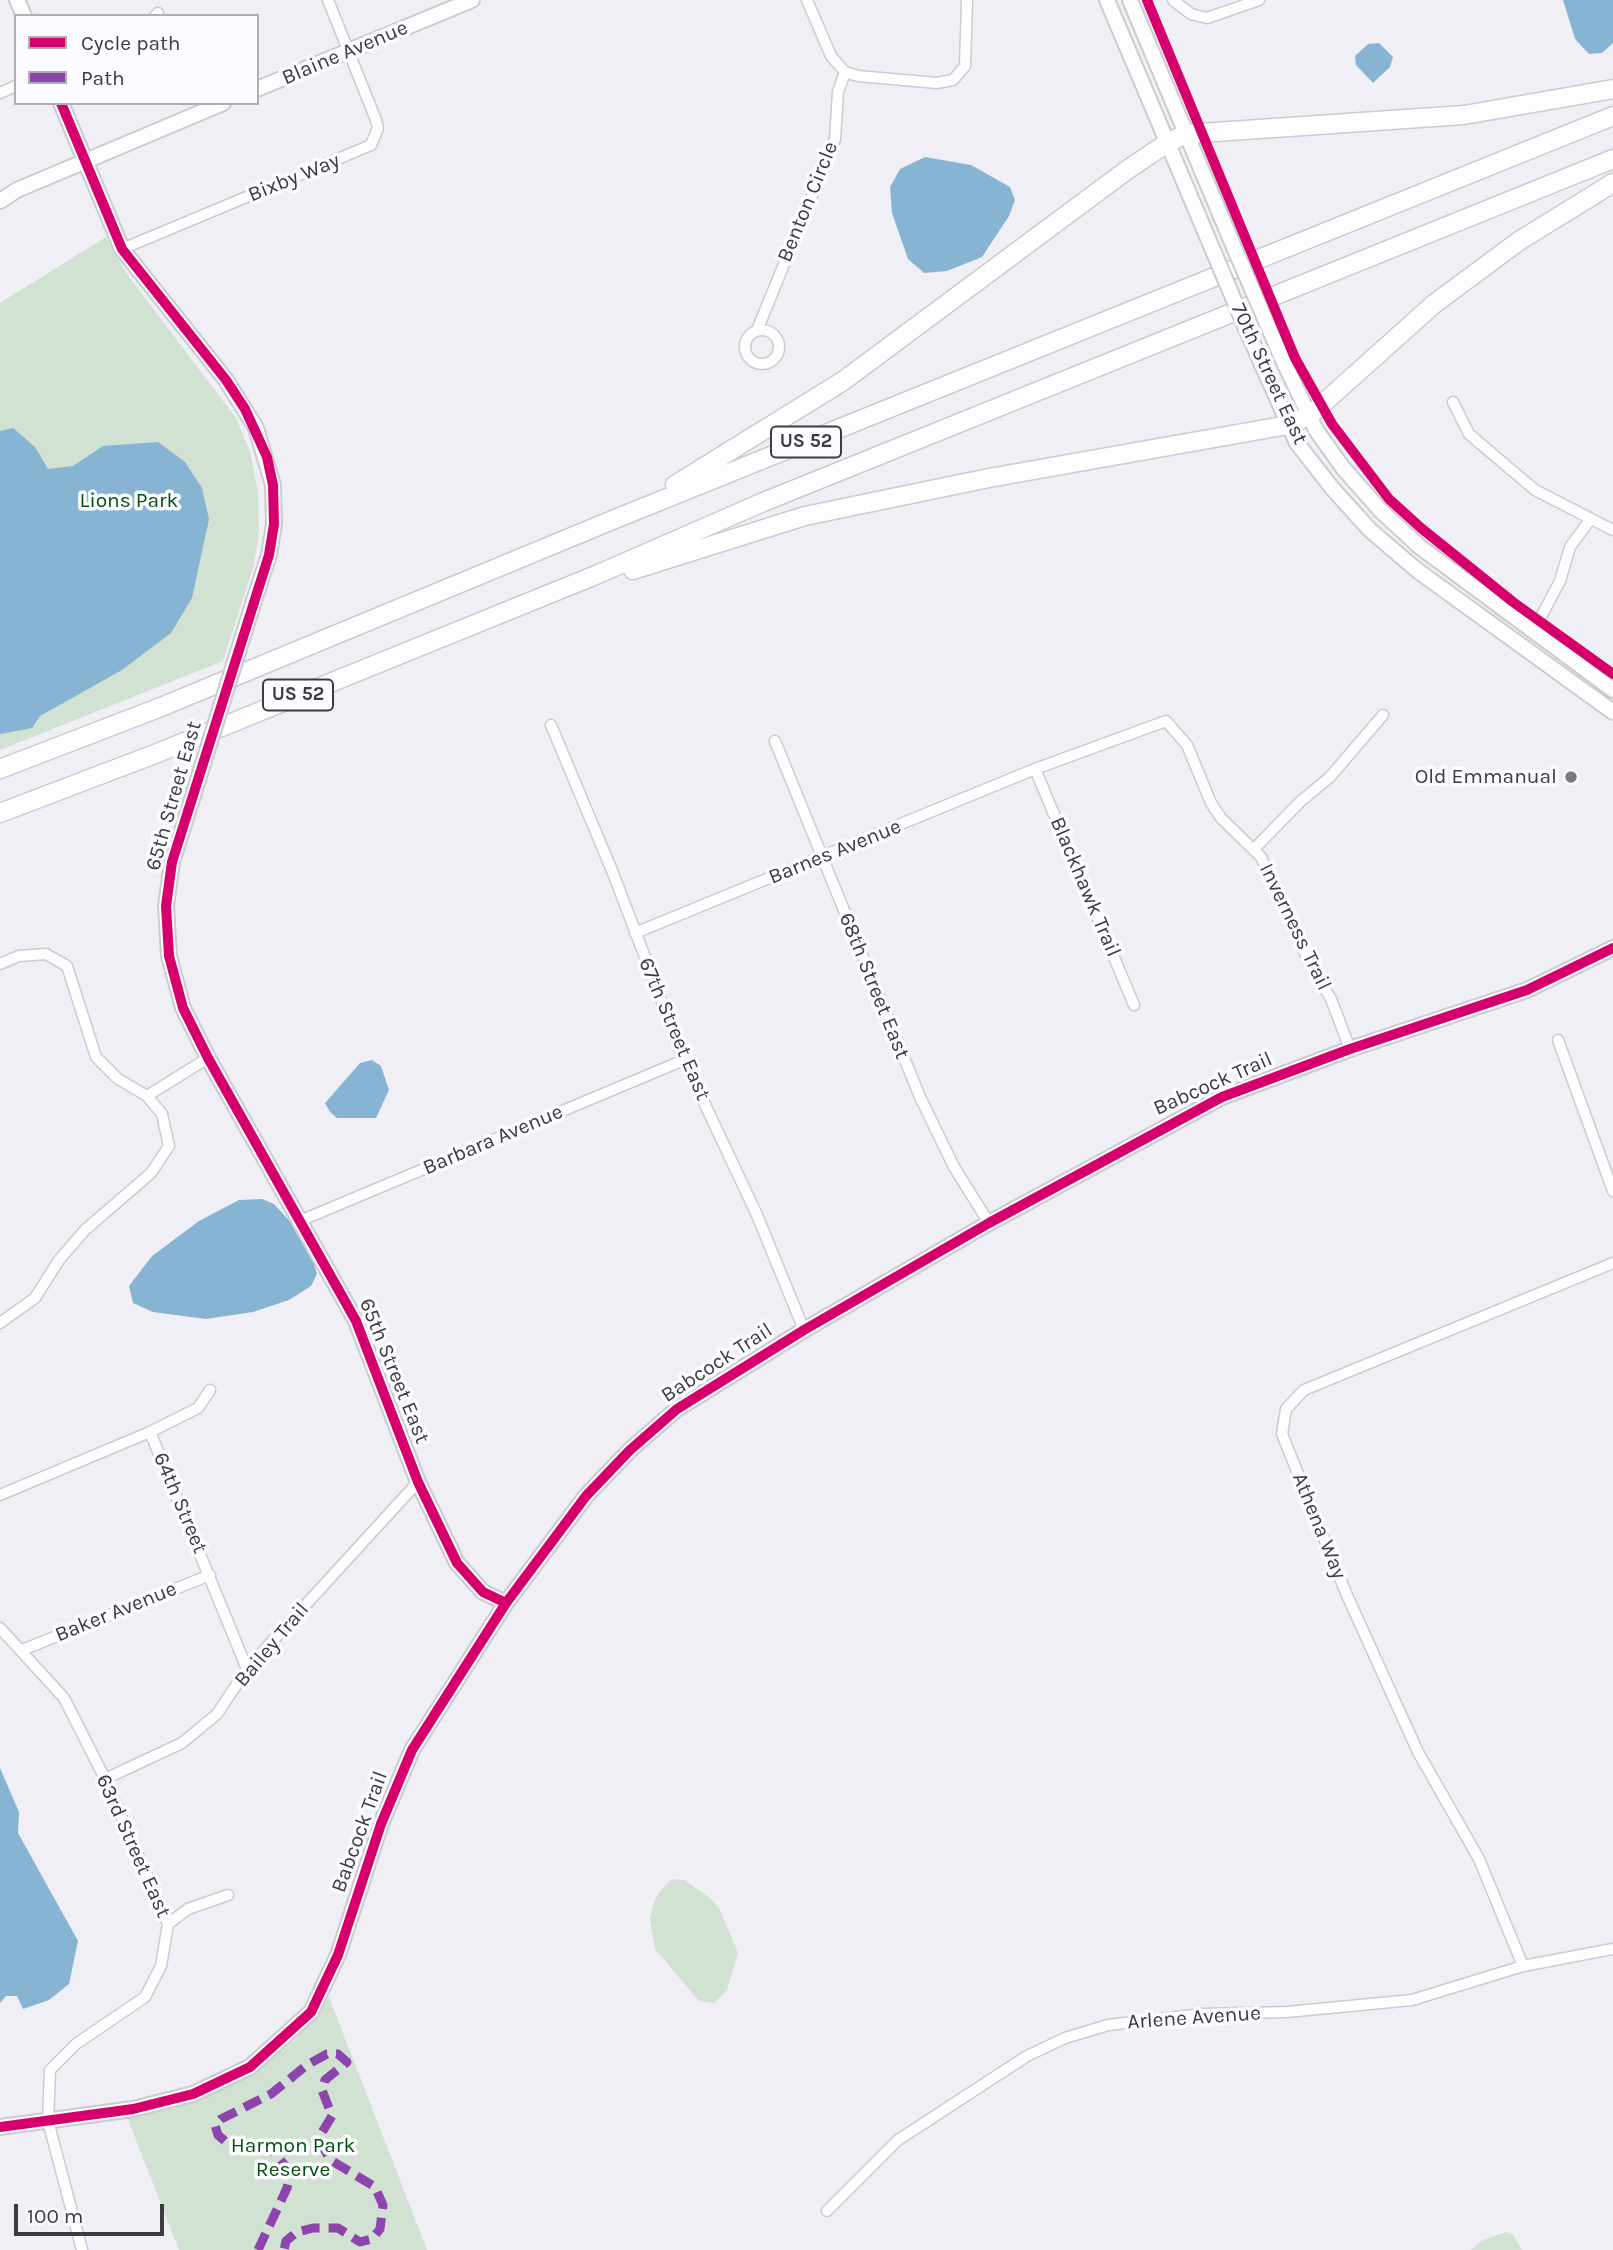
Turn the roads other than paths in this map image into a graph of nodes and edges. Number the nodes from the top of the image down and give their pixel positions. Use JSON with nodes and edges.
{"nodes":[{"id":1,"x":328,"y":0,"type":"edge"},
{"id":2,"x":472,"y":0,"type":"edge"},
{"id":3,"x":807,"y":0,"type":"edge"},
{"id":4,"x":967,"y":0,"type":"edge"},
{"id":5,"x":1107,"y":0,"type":"edge"},
{"id":6,"x":1130,"y":0,"type":"edge"},
{"id":7,"x":1173,"y":0,"type":"edge"},
{"id":8,"x":1259,"y":0,"type":"edge"},
{"id":9,"x":349,"y":51,"type":"junction"},
{"id":10,"x":845,"y":72,"type":"junction"},
{"id":11,"x":259,"y":88,"type":"edge"},
{"id":12,"x":1613,"y":89,"type":"edge"},
{"id":13,"x":62,"y":105,"type":"edge"},
{"id":14,"x":218,"y":105,"type":"edge"},
{"id":15,"x":1613,"y":116,"type":"edge"},
{"id":16,"x":1186,"y":134,"type":"junction"},
{"id":17,"x":1167,"y":143,"type":"junction"},
{"id":18,"x":1613,"y":159,"type":"edge"},
{"id":19,"x":86,"y":161,"type":"junction"},
{"id":20,"x":1613,"y":183,"type":"edge"},
{"id":21,"x":0,"y":201,"type":"edge"},
{"id":22,"x":122,"y":249,"type":"junction"},
{"id":23,"x":758,"y":328,"type":"dead end"},
{"id":24,"x":1452,"y":402,"type":"dead end"},
{"id":25,"x":1309,"y":416,"type":"junction"},
{"id":26,"x":1288,"y":425,"type":"junction"},
{"id":27,"x":615,"y":519,"type":"junction"},
{"id":28,"x":1590,"y":520,"type":"junction"},
{"id":29,"x":1613,"y":530,"type":"edge"},
{"id":30,"x":596,"y":575,"type":"junction"},
{"id":31,"x":1530,"y":630,"type":"junction"},
{"id":32,"x":1613,"y":690,"type":"edge"},
{"id":33,"x":1613,"y":712,"type":"edge"},
{"id":34,"x":1383,"y":715,"type":"dead end"},
{"id":35,"x":551,"y":725,"type":"dead end"},
{"id":36,"x":775,"y":741,"type":"dead end"},
{"id":37,"x":0,"y":769,"type":"edge"},
{"id":38,"x":1035,"y":769,"type":"junction"},
{"id":39,"x":0,"y":813,"type":"edge"},
{"id":40,"x":1254,"y":849,"type":"junction"},
{"id":41,"x":822,"y":857,"type":"junction"},
{"id":42,"x":635,"y":933,"type":"junction"},
{"id":43,"x":1613,"y":947,"type":"edge"},
{"id":44,"x":0,"y":964,"type":"edge"},
{"id":45,"x":1134,"y":1005,"type":"dead end"},
{"id":46,"x":1558,"y":1040,"type":"dead end"},
{"id":47,"x":1350,"y":1049,"type":"junction"},
{"id":48,"x":208,"y":1058,"type":"junction"},
{"id":49,"x":684,"y":1060,"type":"junction"},
{"id":50,"x":147,"y":1096,"type":"junction"},
{"id":51,"x":1613,"y":1191,"type":"edge"},
{"id":52,"x":302,"y":1220,"type":"junction"},
{"id":53,"x":989,"y":1223,"type":"junction"},
{"id":54,"x":1613,"y":1263,"type":"edge"},
{"id":55,"x":0,"y":1323,"type":"edge"},
{"id":56,"x":804,"y":1330,"type":"junction"},
{"id":57,"x":209,"y":1390,"type":"dead end"},
{"id":58,"x":150,"y":1432,"type":"junction"},
{"id":59,"x":418,"y":1482,"type":"junction"},
{"id":60,"x":0,"y":1495,"type":"edge"},
{"id":61,"x":209,"y":1575,"type":"junction"},
{"id":62,"x":506,"y":1603,"type":"junction"},
{"id":63,"x":0,"y":1628,"type":"edge"},
{"id":64,"x":22,"y":1650,"type":"junction"},
{"id":65,"x":247,"y":1669,"type":"junction"},
{"id":66,"x":105,"y":1779,"type":"junction"},
{"id":67,"x":228,"y":1895,"type":"dead end"},
{"id":68,"x":168,"y":1924,"type":"junction"},
{"id":69,"x":1613,"y":1948,"type":"edge"},
{"id":70,"x":1524,"y":1966,"type":"junction"},
{"id":71,"x":48,"y":2121,"type":"junction"},
{"id":72,"x":0,"y":2127,"type":"edge"},
{"id":73,"x":827,"y":2211,"type":"dead end"},
{"id":74,"x":82,"y":2250,"type":"edge"}],
"edges":[{"from":1,"to":9,"type":"street","name":"Bixby Way"},
{"from":2,"to":9,"type":"street","name":"Blaine Avenue"},
{"from":3,"to":10,"type":"street"},
{"from":4,"to":10,"type":"street"},
{"from":5,"to":17,"type":"street","name":"70th Street East"},
{"from":6,"to":16,"type":"street","name":"70th Street East"},
{"from":7,"to":8,"type":"street"},
{"from":9,"to":11,"type":"street","name":"Blaine Avenue"},
{"from":9,"to":22,"type":"street","name":"Bixby Way"},
{"from":10,"to":23,"type":"street","name":"Benton Circle"},
{"from":12,"to":16,"type":"highway"},
{"from":13,"to":19,"type":"street","name":"65th Street East"},
{"from":14,"to":19,"type":"street"},
{"from":15,"to":27,"type":"highway","number":"US 52"},
{"from":16,"to":17,"type":"highway"},
{"from":16,"to":25,"type":"street","name":"70th Street East","bridge":true},
{"from":17,"to":26,"type":"street","name":"70th Street East","bridge":true},
{"from":17,"to":27,"type":"highway"},
{"from":18,"to":30,"type":"highway","number":"US 52"},
{"from":19,"to":21,"type":"street"},
{"from":19,"to":22,"type":"street","name":"65th Street East"},
{"from":20,"to":25,"type":"highway"},
{"from":22,"to":48,"type":"street","name":"65th Street East","bridge":true},
{"from":24,"to":28,"type":"street"},
{"from":25,"to":26,"type":"highway"},
{"from":25,"to":31,"type":"street","name":"70th Street East"},
{"from":26,"to":30,"type":"highway"},
{"from":26,"to":33,"type":"street","name":"70th Street East"},
{"from":27,"to":37,"type":"highway","number":"US 52"},
{"from":28,"to":29,"type":"street"},
{"from":28,"to":31,"type":"street"},
{"from":30,"to":39,"type":"highway","number":"US 52"},
{"from":31,"to":32,"type":"street","name":"70th Street East"},
{"from":34,"to":40,"type":"street"},
{"from":35,"to":42,"type":"street","name":"67th Street East"},
{"from":36,"to":41,"type":"street","name":"68th Street East"},
{"from":38,"to":40,"type":"street","name":"Inverness Trail"},
{"from":38,"to":41,"type":"street","name":"Barnes Avenue"},
{"from":38,"to":45,"type":"street","name":"Blackhawk Trail"},
{"from":40,"to":47,"type":"street","name":"Inverness Trail"},
{"from":41,"to":42,"type":"street","name":"Barnes Avenue"},
{"from":41,"to":53,"type":"street","name":"68th Street East"},
{"from":42,"to":49,"type":"street","name":"67th Street East"},
{"from":43,"to":47,"type":"street","name":"Babcock Trail"},
{"from":44,"to":50,"type":"street"},
{"from":46,"to":51,"type":"street"},
{"from":47,"to":53,"type":"street","name":"Babcock Trail"},
{"from":48,"to":50,"type":"street"},
{"from":48,"to":52,"type":"street","name":"65th Street East"},
{"from":49,"to":52,"type":"street","name":"Barbara Avenue"},
{"from":49,"to":56,"type":"street","name":"67th Street East"},
{"from":50,"to":55,"type":"street"},
{"from":52,"to":59,"type":"street","name":"65th Street East"},
{"from":53,"to":56,"type":"street","name":"Babcock Trail"},
{"from":54,"to":70,"type":"street","name":"Athena Way"},
{"from":56,"to":62,"type":"street","name":"Babcock Trail"},
{"from":57,"to":58,"type":"street"},
{"from":58,"to":60,"type":"street"},
{"from":58,"to":61,"type":"street","name":"64th Street"},
{"from":59,"to":62,"type":"street","name":"65th Street East"},
{"from":59,"to":65,"type":"street","name":"Bailey Trail"},
{"from":61,"to":64,"type":"street","name":"Baker Avenue"},
{"from":61,"to":65,"type":"street","name":"64th Street"},
{"from":62,"to":71,"type":"street","name":"Babcock Trail"},
{"from":63,"to":64,"type":"street","name":"63rd Street East"},
{"from":64,"to":66,"type":"street","name":"63rd Street East"},
{"from":65,"to":66,"type":"street","name":"Bailey Trail"},
{"from":66,"to":68,"type":"street","name":"63rd Street East"},
{"from":67,"to":68,"type":"street"},
{"from":68,"to":71,"type":"street","name":"63rd Street East"},
{"from":69,"to":70,"type":"street","name":"Arlene Avenue"},
{"from":70,"to":73,"type":"street","name":"Arlene Avenue"},
{"from":71,"to":72,"type":"street","name":"Babcock Trail"},
{"from":71,"to":74,"type":"street","name":"63rd Street East"}]}
